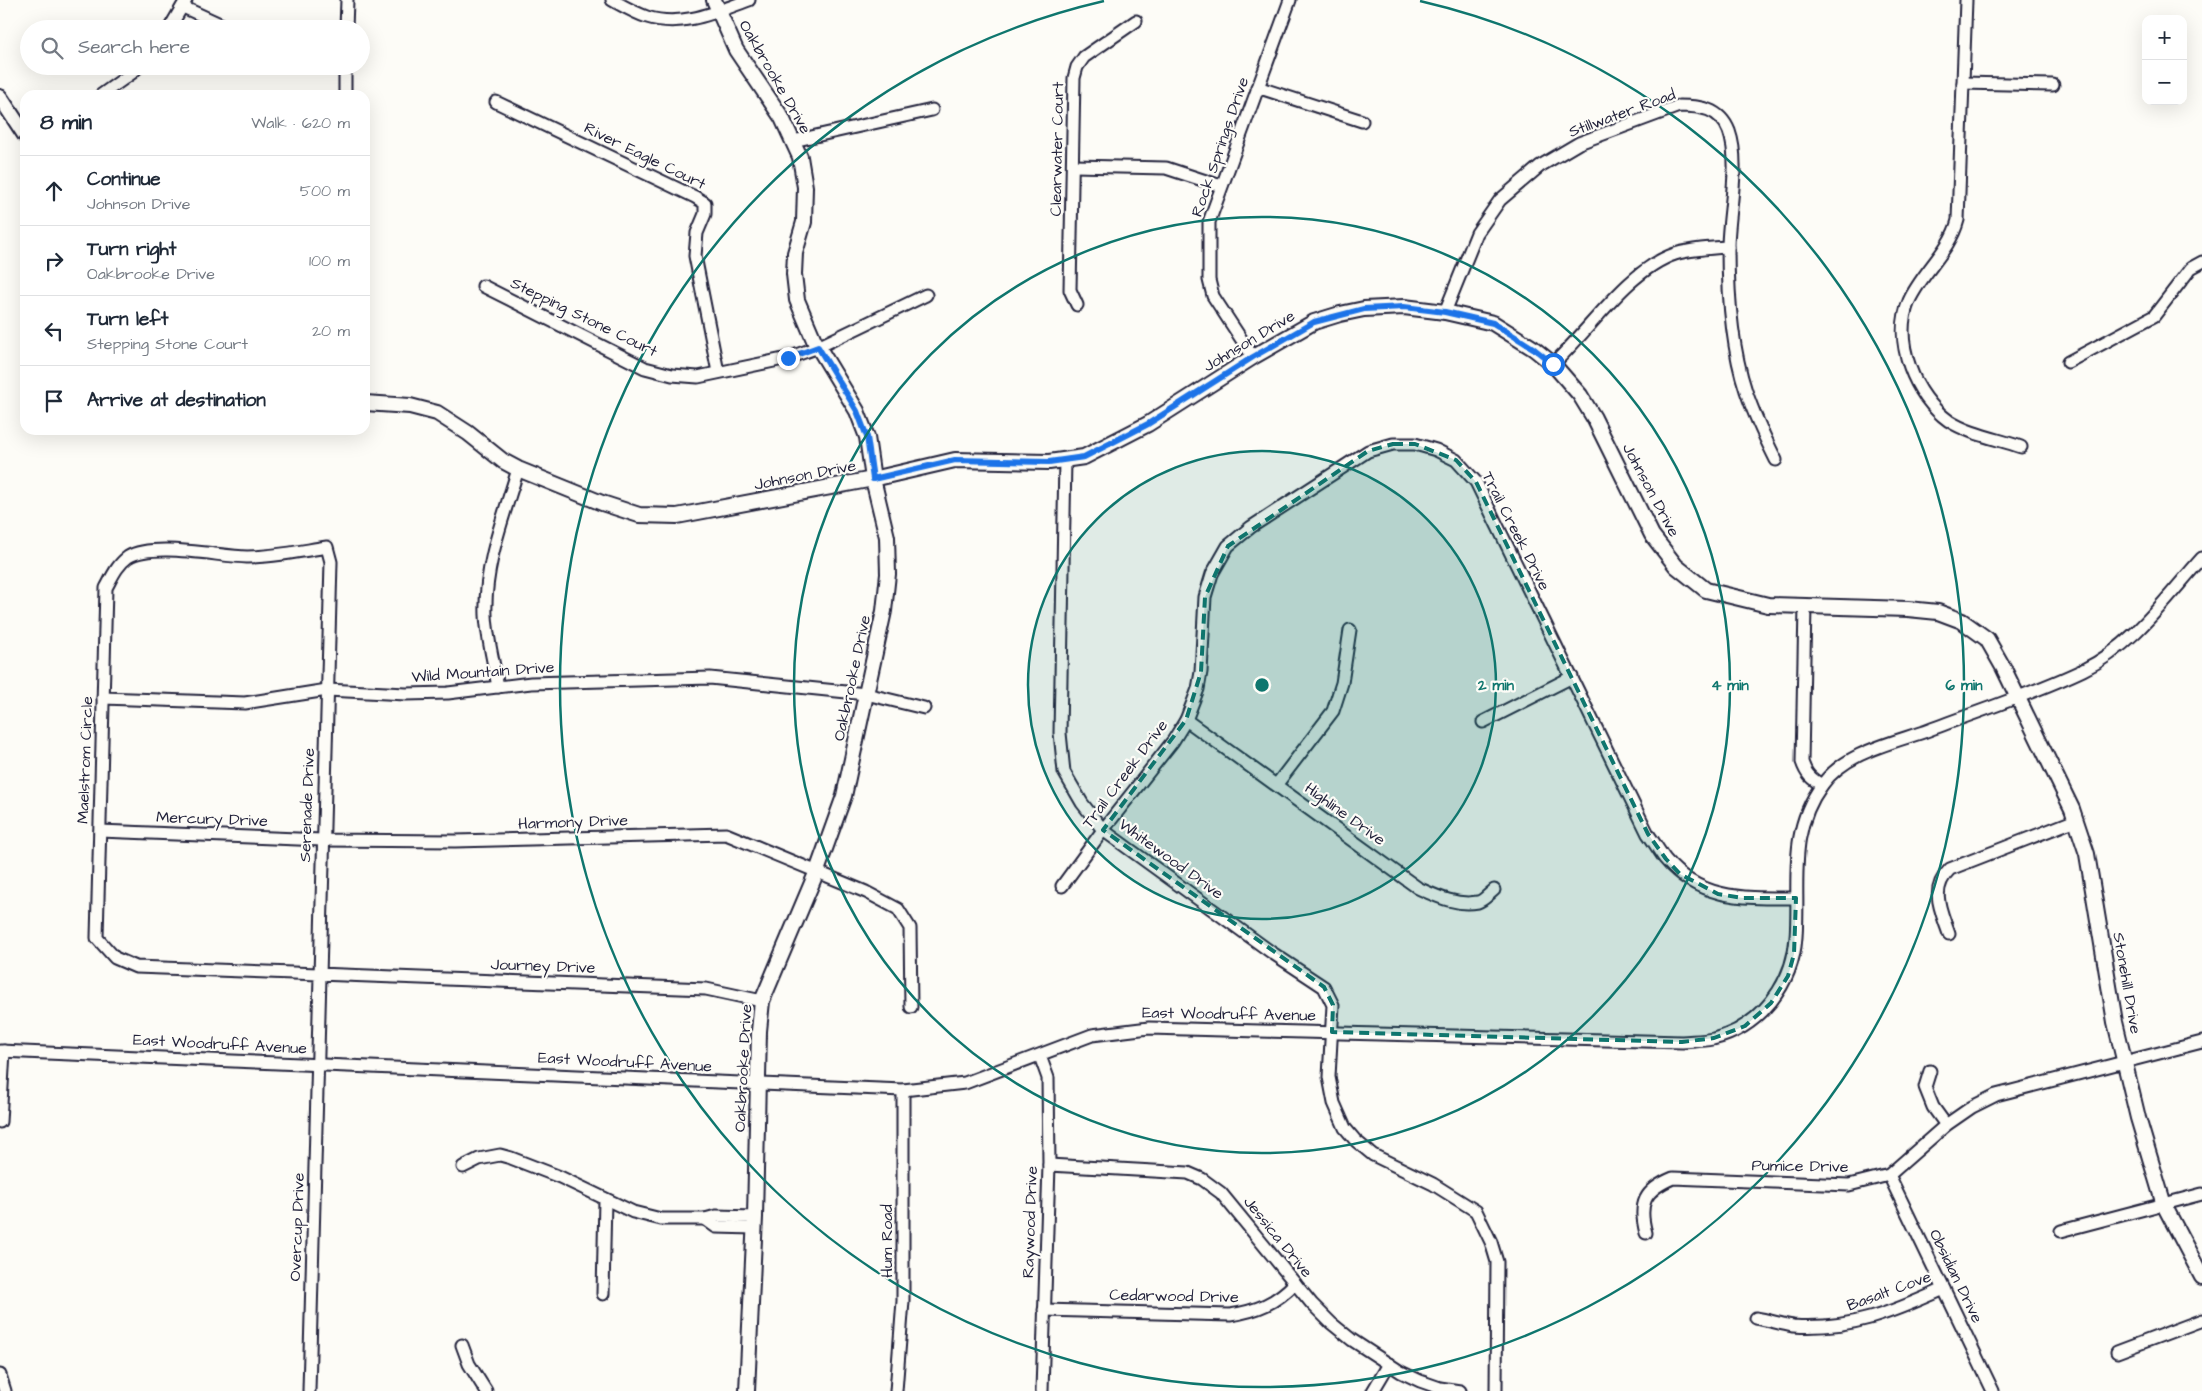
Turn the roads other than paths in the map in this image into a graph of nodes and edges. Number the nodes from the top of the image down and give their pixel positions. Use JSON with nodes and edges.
{"nodes":[{"id":1,"x":347,"y":0,"type":"edge"},
{"id":2,"x":612,"y":0,"type":"edge"},
{"id":3,"x":748,"y":0,"type":"edge"},
{"id":4,"x":1290,"y":0,"type":"edge"},
{"id":5,"x":1966,"y":0,"type":"edge"},
{"id":6,"x":185,"y":4,"type":"edge"},
{"id":7,"x":716,"y":5,"type":"edge"},
{"id":8,"x":175,"y":20,"type":"edge"},
{"id":9,"x":214,"y":20,"type":"edge"},
{"id":10,"x":346,"y":20,"type":"edge"},
{"id":11,"x":1136,"y":21,"type":"dead end"},
{"id":12,"x":131,"y":75,"type":"edge"},
{"id":13,"x":346,"y":75,"type":"edge"},
{"id":14,"x":1963,"y":83,"type":"junction"},
{"id":15,"x":2053,"y":85,"type":"dead end"},
{"id":16,"x":1257,"y":87,"type":"junction"},
{"id":17,"x":109,"y":90,"type":"edge"},
{"id":18,"x":345,"y":90,"type":"edge"},
{"id":19,"x":0,"y":97,"type":"edge"},
{"id":20,"x":496,"y":102,"type":"dead end"},
{"id":21,"x":932,"y":110,"type":"dead end"},
{"id":22,"x":1362,"y":121,"type":"dead end"},
{"id":23,"x":20,"y":127,"type":"edge"},
{"id":24,"x":792,"y":141,"type":"junction"},
{"id":25,"x":1074,"y":166,"type":"junction"},
{"id":26,"x":1221,"y":186,"type":"junction"},
{"id":27,"x":1728,"y":247,"type":"junction"},
{"id":28,"x":2202,"y":262,"type":"edge"},
{"id":29,"x":483,"y":286,"type":"dead end"},
{"id":30,"x":926,"y":295,"type":"dead end"},
{"id":31,"x":1077,"y":305,"type":"dead end"},
{"id":32,"x":1445,"y":312,"type":"junction"},
{"id":33,"x":818,"y":347,"type":"junction"},
{"id":34,"x":1253,"y":357,"type":"junction"},
{"id":35,"x":2068,"y":362,"type":"dead end"},
{"id":36,"x":1553,"y":364,"type":"junction"},
{"id":37,"x":718,"y":372,"type":"junction"},
{"id":38,"x":370,"y":403,"type":"edge"},
{"id":39,"x":2021,"y":447,"type":"dead end"},
{"id":40,"x":1065,"y":460,"type":"junction"},
{"id":41,"x":1776,"y":460,"type":"dead end"},
{"id":42,"x":518,"y":469,"type":"junction"},
{"id":43,"x":873,"y":479,"type":"junction"},
{"id":44,"x":327,"y":547,"type":"joint"},
{"id":45,"x":2200,"y":563,"type":"edge"},
{"id":46,"x":1805,"y":606,"type":"junction"},
{"id":47,"x":1350,"y":630,"type":"dead end"},
{"id":48,"x":1572,"y":677,"type":"junction"},
{"id":49,"x":498,"y":687,"type":"junction"},
{"id":50,"x":327,"y":690,"type":"junction"},
{"id":51,"x":866,"y":694,"type":"junction"},
{"id":52,"x":2017,"y":697,"type":"junction"},
{"id":53,"x":103,"y":698,"type":"junction"},
{"id":54,"x":924,"y":708,"type":"dead end"},
{"id":55,"x":1186,"y":720,"type":"junction"},
{"id":56,"x":1483,"y":722,"type":"dead end"},
{"id":57,"x":1277,"y":784,"type":"junction"},
{"id":58,"x":1822,"y":785,"type":"junction"},
{"id":59,"x":2076,"y":820,"type":"junction"},
{"id":60,"x":1103,"y":830,"type":"junction"},
{"id":61,"x":100,"y":831,"type":"junction"},
{"id":62,"x":322,"y":840,"type":"junction"},
{"id":63,"x":817,"y":871,"type":"junction"},
{"id":64,"x":1062,"y":886,"type":"dead end"},
{"id":65,"x":1494,"y":890,"type":"dead end"},
{"id":66,"x":1796,"y":898,"type":"junction"},
{"id":67,"x":1949,"y":934,"type":"dead end"},
{"id":68,"x":320,"y":974,"type":"junction"},
{"id":69,"x":762,"y":1001,"type":"junction"},
{"id":70,"x":911,"y":1007,"type":"dead end"},
{"id":71,"x":1332,"y":1032,"type":"junction"},
{"id":72,"x":2202,"y":1042,"type":"edge"},
{"id":73,"x":2,"y":1051,"type":"edge"},
{"id":74,"x":1040,"y":1056,"type":"junction"},
{"id":75,"x":2125,"y":1063,"type":"junction"},
{"id":76,"x":319,"y":1065,"type":"junction"},
{"id":77,"x":1930,"y":1071,"type":"dead end"},
{"id":78,"x":758,"y":1084,"type":"junction"},
{"id":79,"x":903,"y":1090,"type":"junction"},
{"id":80,"x":0,"y":1122,"type":"edge"},
{"id":81,"x":1946,"y":1125,"type":"junction"},
{"id":82,"x":1048,"y":1165,"type":"junction"},
{"id":83,"x":463,"y":1167,"type":"dead end"},
{"id":84,"x":1889,"y":1175,"type":"junction"},
{"id":85,"x":2202,"y":1194,"type":"edge"},
{"id":86,"x":605,"y":1199,"type":"junction"},
{"id":87,"x":2164,"y":1205,"type":"junction"},
{"id":88,"x":754,"y":1223,"type":"junction"},
{"id":89,"x":2061,"y":1231,"type":"dead end"},
{"id":90,"x":1646,"y":1233,"type":"dead end"},
{"id":91,"x":2202,"y":1278,"type":"edge"},
{"id":92,"x":1295,"y":1283,"type":"junction"},
{"id":93,"x":1944,"y":1289,"type":"junction"},
{"id":94,"x":603,"y":1294,"type":"dead end"},
{"id":95,"x":1044,"y":1310,"type":"junction"},
{"id":96,"x":1756,"y":1318,"type":"dead end"},
{"id":97,"x":2202,"y":1320,"type":"edge"},
{"id":98,"x":462,"y":1345,"type":"dead end"},
{"id":99,"x":2117,"y":1352,"type":"dead end"},
{"id":100,"x":1389,"y":1364,"type":"junction"},
{"id":101,"x":0,"y":1375,"type":"edge"},
{"id":102,"x":5,"y":1391,"type":"edge"},
{"id":103,"x":309,"y":1391,"type":"edge"},
{"id":104,"x":486,"y":1391,"type":"edge"},
{"id":105,"x":747,"y":1391,"type":"edge"},
{"id":106,"x":896,"y":1391,"type":"edge"},
{"id":107,"x":1042,"y":1391,"type":"edge"},
{"id":108,"x":1373,"y":1391,"type":"edge"},
{"id":109,"x":1460,"y":1391,"type":"edge"},
{"id":110,"x":1496,"y":1391,"type":"edge"},
{"id":111,"x":1993,"y":1391,"type":"edge"}],
"edges":[{"from":1,"to":10,"type":"street"},
{"from":2,"to":7,"type":"street"},
{"from":3,"to":7,"type":"street"},
{"from":4,"to":16,"type":"street","name":"Rock Springs Drive"},
{"from":5,"to":14,"type":"street"},
{"from":6,"to":8,"type":"street"},
{"from":6,"to":9,"type":"street"},
{"from":7,"to":24,"type":"street","name":"Oakbrooke Drive"},
{"from":11,"to":25,"type":"street","name":"Clearwater Court"},
{"from":12,"to":17,"type":"street"},
{"from":13,"to":18,"type":"street"},
{"from":14,"to":15,"type":"street"},
{"from":14,"to":39,"type":"street"},
{"from":16,"to":22,"type":"street"},
{"from":16,"to":26,"type":"street","name":"Rock Springs Drive"},
{"from":19,"to":23,"type":"street"},
{"from":20,"to":37,"type":"street","name":"River Eagle Court"},
{"from":21,"to":24,"type":"street"},
{"from":24,"to":33,"type":"street","name":"Oakbrooke Drive"},
{"from":25,"to":26,"type":"street"},
{"from":25,"to":31,"type":"street","name":"Clearwater Court"},
{"from":26,"to":34,"type":"street","name":"Rock Springs Drive"},
{"from":27,"to":32,"type":"street","name":"Stillwater Road"},
{"from":27,"to":36,"type":"street"},
{"from":27,"to":41,"type":"street","name":"Stillwater Road"},
{"from":28,"to":35,"type":"street"},
{"from":29,"to":37,"type":"street","name":"Stepping Stone Court"},
{"from":30,"to":33,"type":"street","name":"Stepping Stone Court"},
{"from":32,"to":34,"type":"street","name":"Johnson Drive"},
{"from":32,"to":36,"type":"street","name":"Johnson Drive"},
{"from":33,"to":37,"type":"street","name":"Stepping Stone Court"},
{"from":33,"to":43,"type":"street","name":"Oakbrooke Drive"},
{"from":34,"to":40,"type":"street","name":"Johnson Drive"},
{"from":36,"to":46,"type":"street","name":"Johnson Drive"},
{"from":38,"to":42,"type":"street","name":"Johnson Drive"},
{"from":40,"to":43,"type":"street","name":"Johnson Drive"},
{"from":40,"to":60,"type":"street","name":"Whitewood Drive"},
{"from":42,"to":43,"type":"street","name":"Johnson Drive"},
{"from":42,"to":49,"type":"street"},
{"from":43,"to":51,"type":"street","name":"Oakbrooke Drive"},
{"from":44,"to":50,"type":"street","name":"Serenade Drive"},
{"from":44,"to":53,"type":"street","name":"Maelstrom Circle"},
{"from":45,"to":52,"type":"street","name":"East Woodruff Avenue"},
{"from":46,"to":52,"type":"street","name":"Johnson Drive"},
{"from":46,"to":58,"type":"street"},
{"from":47,"to":57,"type":"street"},
{"from":48,"to":55,"type":"street","name":"Trail Creek Drive"},
{"from":48,"to":56,"type":"street"},
{"from":48,"to":66,"type":"street","name":"Trail Creek Drive"},
{"from":49,"to":50,"type":"street","name":"Wild Mountain Drive"},
{"from":49,"to":51,"type":"street","name":"Wild Mountain Drive"},
{"from":50,"to":53,"type":"street","name":"Wild Mountain Drive"},
{"from":50,"to":62,"type":"street","name":"Serenade Drive"},
{"from":51,"to":54,"type":"street","name":"Wild Mountain Drive"},
{"from":51,"to":63,"type":"street","name":"Oakbrooke Drive"},
{"from":52,"to":58,"type":"street","name":"East Woodruff Avenue"},
{"from":52,"to":59,"type":"street","name":"Stonehill Drive"},
{"from":53,"to":61,"type":"street","name":"Maelstrom Circle"},
{"from":55,"to":57,"type":"street","name":"Highline Drive"},
{"from":55,"to":60,"type":"street","name":"Trail Creek Drive"},
{"from":57,"to":65,"type":"street","name":"Highline Drive"},
{"from":58,"to":66,"type":"street","name":"East Woodruff Avenue"},
{"from":59,"to":67,"type":"street"},
{"from":59,"to":75,"type":"street","name":"Stonehill Drive"},
{"from":60,"to":64,"type":"street","name":"Trail Creek Drive"},
{"from":60,"to":71,"type":"street","name":"Whitewood Drive"},
{"from":61,"to":62,"type":"street","name":"Mercury Drive"},
{"from":61,"to":68,"type":"street","name":"Maelstrom Circle"},
{"from":62,"to":63,"type":"street","name":"Harmony Drive"},
{"from":62,"to":68,"type":"street","name":"Serenade Drive"},
{"from":63,"to":69,"type":"street","name":"Oakbrooke Drive"},
{"from":63,"to":70,"type":"street","name":"Harmony Drive"},
{"from":66,"to":71,"type":"street","name":"East Woodruff Avenue"},
{"from":68,"to":69,"type":"street","name":"Journey Drive"},
{"from":68,"to":76,"type":"street","name":"Serenade Drive"},
{"from":69,"to":78,"type":"street","name":"Oakbrooke Drive"},
{"from":71,"to":74,"type":"street","name":"East Woodruff Avenue"},
{"from":71,"to":110,"type":"street"},
{"from":72,"to":75,"type":"street","name":"Pumice Drive"},
{"from":73,"to":76,"type":"street","name":"East Woodruff Avenue"},
{"from":73,"to":80,"type":"street"},
{"from":74,"to":79,"type":"street","name":"East Woodruff Avenue"},
{"from":74,"to":82,"type":"street","name":"Raywood Drive"},
{"from":75,"to":81,"type":"street","name":"Pumice Drive"},
{"from":75,"to":87,"type":"street","name":"Stonehill Drive"},
{"from":76,"to":78,"type":"street","name":"East Woodruff Avenue"},
{"from":76,"to":103,"type":"street","name":"Overcup Drive"},
{"from":77,"to":81,"type":"street"},
{"from":78,"to":79,"type":"street","name":"East Woodruff Avenue"},
{"from":78,"to":88,"type":"street","name":"Oakbrooke Drive"},
{"from":79,"to":106,"type":"street","name":"Hum Road"},
{"from":81,"to":84,"type":"street","name":"Pumice Drive"},
{"from":82,"to":92,"type":"street","name":"Jessica Drive"},
{"from":82,"to":95,"type":"street","name":"Raywood Drive"},
{"from":83,"to":86,"type":"street"},
{"from":84,"to":90,"type":"street","name":"Pumice Drive"},
{"from":84,"to":93,"type":"street","name":"Obsidian Drive"},
{"from":85,"to":87,"type":"street"},
{"from":86,"to":88,"type":"street"},
{"from":86,"to":94,"type":"street"},
{"from":87,"to":89,"type":"street"},
{"from":87,"to":91,"type":"street","name":"Stonehill Drive"},
{"from":88,"to":105,"type":"street","name":"Oakbrooke Drive"},
{"from":92,"to":95,"type":"street","name":"Cedarwood Drive"},
{"from":92,"to":100,"type":"street","name":"Jessica Drive"},
{"from":93,"to":96,"type":"street","name":"Basalt Cove"},
{"from":93,"to":111,"type":"street","name":"Obsidian Drive"},
{"from":95,"to":107,"type":"street","name":"Raywood Drive"},
{"from":97,"to":99,"type":"street"},
{"from":98,"to":104,"type":"street"},
{"from":100,"to":108,"type":"street"},
{"from":100,"to":109,"type":"street","name":"Jessica Drive"},
{"from":101,"to":102,"type":"street"}]}
